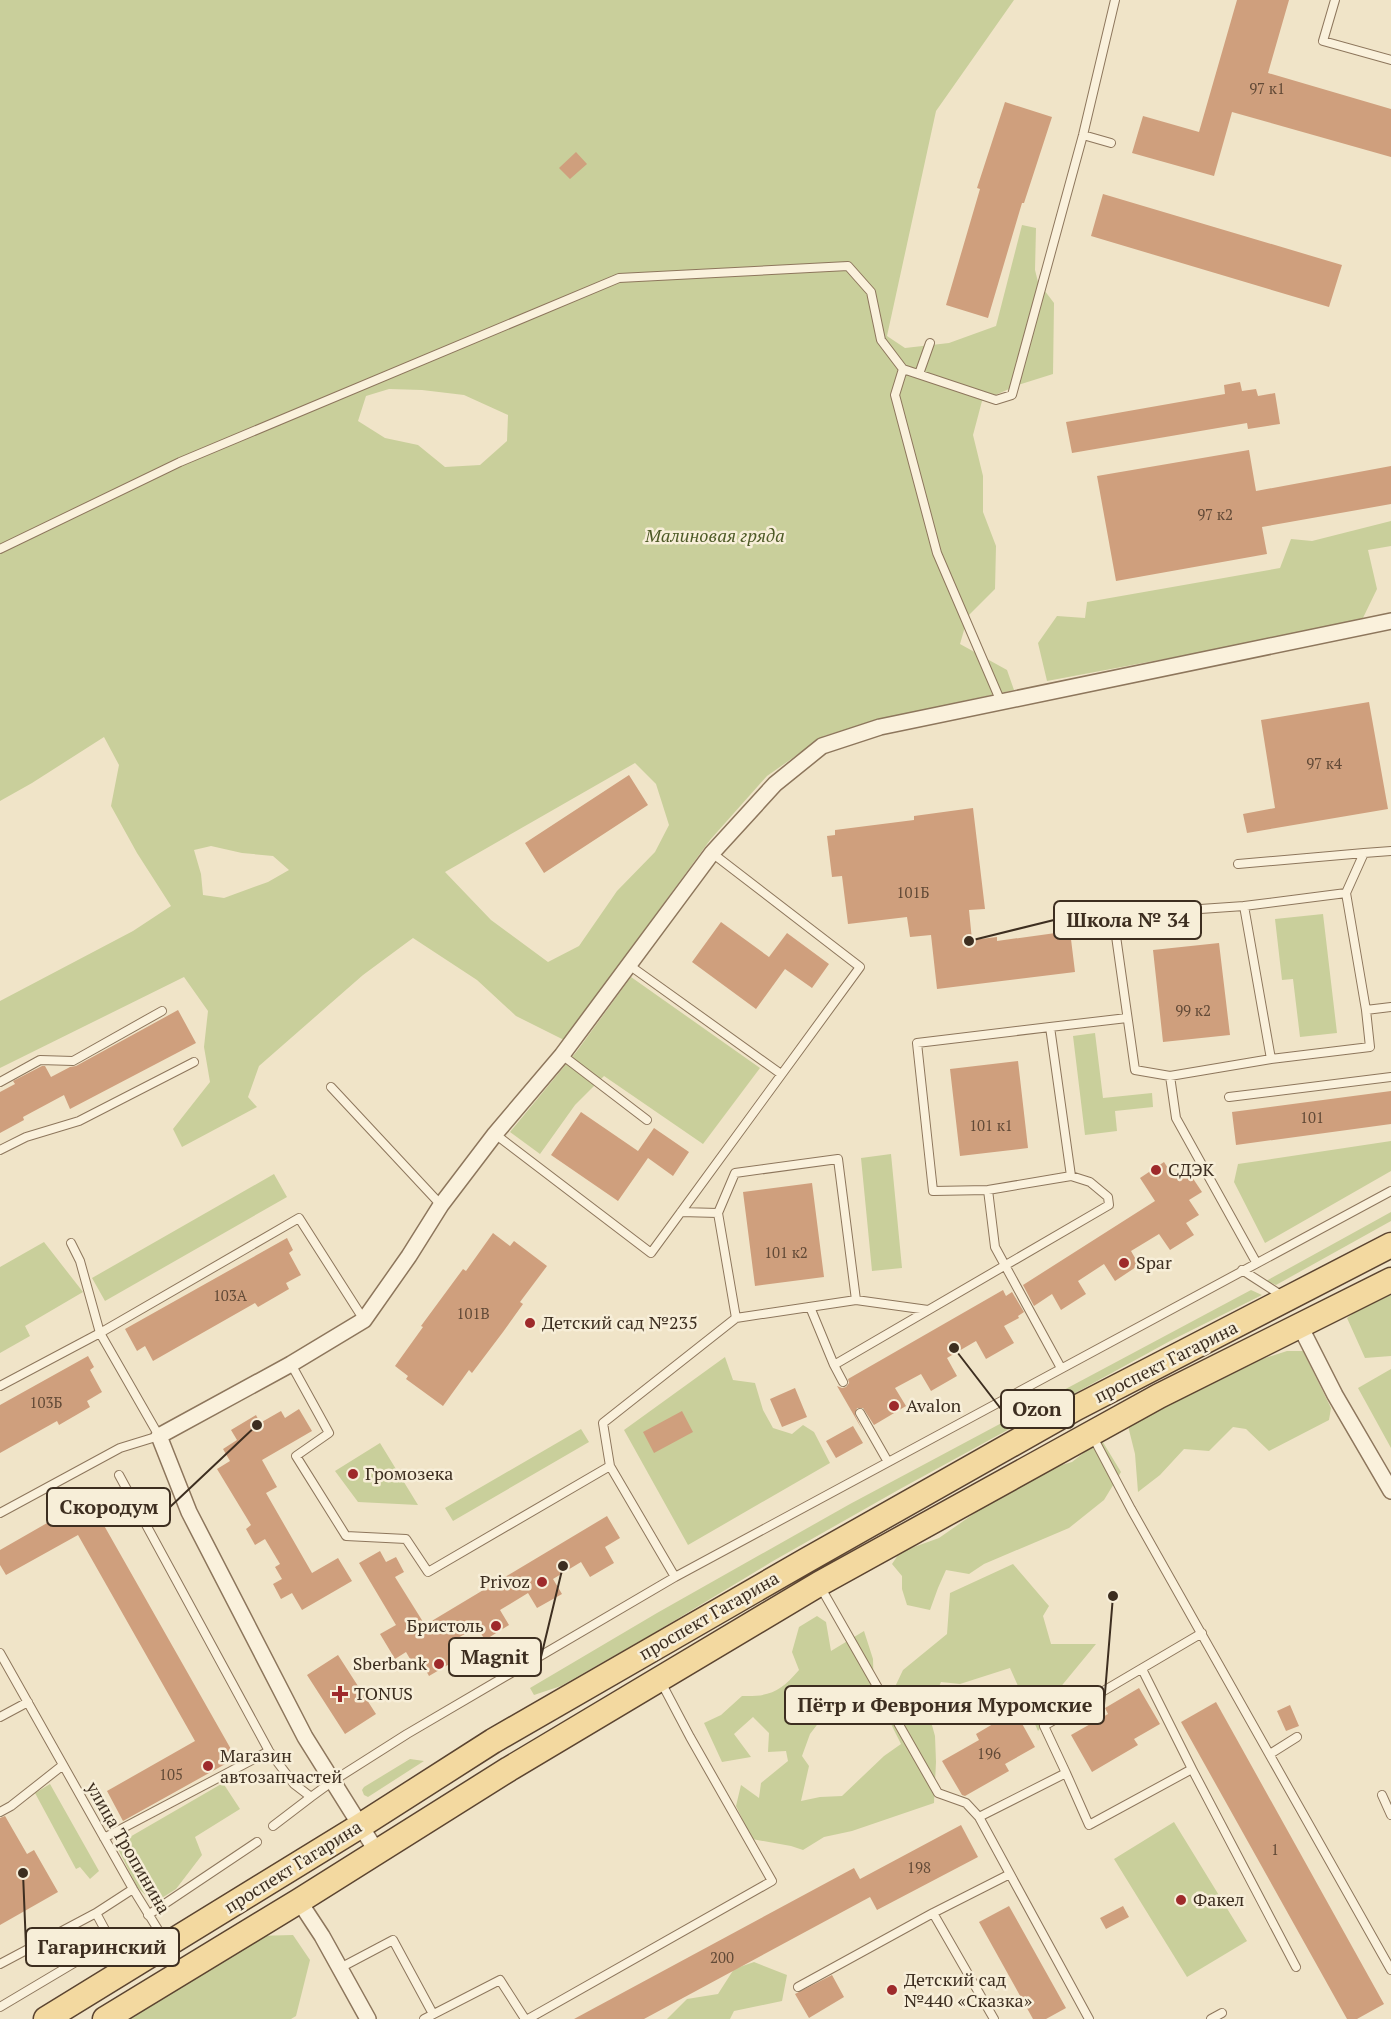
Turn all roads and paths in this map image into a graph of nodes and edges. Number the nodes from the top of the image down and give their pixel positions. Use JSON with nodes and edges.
{"nodes":[{"id":1,"x":1115,"y":0,"type":"edge"},
{"id":2,"x":1335,"y":0,"type":"edge"},
{"id":3,"x":1391,"y":60,"type":"edge"},
{"id":4,"x":1083,"y":135,"type":"junction"},
{"id":5,"x":1111,"y":143,"type":"dead end"},
{"id":6,"x":930,"y":343,"type":"dead end"},
{"id":7,"x":903,"y":369,"type":"junction"},
{"id":8,"x":919,"y":374,"type":"junction"},
{"id":9,"x":0,"y":549,"type":"edge"},
{"id":10,"x":1391,"y":621,"type":"edge"},
{"id":11,"x":1001,"y":702,"type":"junction"},
{"id":12,"x":1391,"y":850,"type":"edge"},
{"id":13,"x":712,"y":853,"type":"junction"},
{"id":14,"x":1365,"y":853,"type":"junction"},
{"id":15,"x":1238,"y":864,"type":"dead end"},
{"id":16,"x":1346,"y":893,"type":"junction"},
{"id":17,"x":1244,"y":906,"type":"junction"},
{"id":18,"x":629,"y":964,"type":"junction"},
{"id":19,"x":1391,"y":1007,"type":"edge"},
{"id":20,"x":1366,"y":1010,"type":"junction"},
{"id":21,"x":162,"y":1011,"type":"dead end"},
{"id":22,"x":1127,"y":1018,"type":"junction"},
{"id":23,"x":1050,"y":1027,"type":"junction"},
{"id":24,"x":562,"y":1055,"type":"junction"},
{"id":25,"x":1271,"y":1059,"type":"junction"},
{"id":26,"x":194,"y":1062,"type":"dead end"},
{"id":27,"x":781,"y":1074,"type":"junction"},
{"id":28,"x":1170,"y":1076,"type":"junction"},
{"id":29,"x":1391,"y":1077,"type":"edge"},
{"id":30,"x":0,"y":1082,"type":"edge"},
{"id":31,"x":331,"y":1087,"type":"dead end"},
{"id":32,"x":1229,"y":1097,"type":"dead end"},
{"id":33,"x":647,"y":1120,"type":"dead end"},
{"id":34,"x":495,"y":1134,"type":"junction"},
{"id":35,"x":0,"y":1150,"type":"edge"},
{"id":36,"x":1071,"y":1176,"type":"junction"},
{"id":37,"x":988,"y":1190,"type":"junction"},
{"id":38,"x":1391,"y":1191,"type":"edge"},
{"id":39,"x":441,"y":1204,"type":"junction"},
{"id":40,"x":681,"y":1212,"type":"junction"},
{"id":41,"x":718,"y":1213,"type":"junction"},
{"id":42,"x":72,"y":1243,"type":"dead end"},
{"id":43,"x":1391,"y":1245,"type":"edge"},
{"id":44,"x":1256,"y":1262,"type":"junction"},
{"id":45,"x":1005,"y":1266,"type":"junction"},
{"id":46,"x":1242,"y":1270,"type":"junction"},
{"id":47,"x":1391,"y":1280,"type":"edge"},
{"id":48,"x":1288,"y":1299,"type":"junction"},
{"id":49,"x":856,"y":1300,"type":"junction"},
{"id":50,"x":810,"y":1307,"type":"junction"},
{"id":51,"x":928,"y":1310,"type":"junction"},
{"id":52,"x":736,"y":1318,"type":"junction"},
{"id":53,"x":364,"y":1320,"type":"junction"},
{"id":54,"x":1300,"y":1326,"type":"junction"},
{"id":55,"x":100,"y":1333,"type":"junction"},
{"id":56,"x":291,"y":1364,"type":"junction"},
{"id":57,"x":834,"y":1365,"type":"junction"},
{"id":58,"x":1062,"y":1368,"type":"junction"},
{"id":59,"x":843,"y":1382,"type":"dead end"},
{"id":60,"x":0,"y":1386,"type":"edge"},
{"id":61,"x":860,"y":1413,"type":"dead end"},
{"id":62,"x":1091,"y":1433,"type":"junction"},
{"id":63,"x":159,"y":1436,"type":"junction"},
{"id":64,"x":888,"y":1462,"type":"junction"},
{"id":65,"x":610,"y":1466,"type":"junction"},
{"id":66,"x":119,"y":1475,"type":"dead end"},
{"id":67,"x":1391,"y":1491,"type":"edge"},
{"id":68,"x":0,"y":1513,"type":"edge"},
{"id":69,"x":675,"y":1576,"type":"junction"},
{"id":70,"x":819,"y":1584,"type":"junction"},
{"id":71,"x":1202,"y":1633,"type":"junction"},
{"id":72,"x":0,"y":1653,"type":"edge"},
{"id":73,"x":1142,"y":1669,"type":"junction"},
{"id":74,"x":660,"y":1680,"type":"junction"},
{"id":75,"x":28,"y":1702,"type":"junction"},
{"id":76,"x":0,"y":1717,"type":"edge"},
{"id":77,"x":1297,"y":1737,"type":"dead end"},
{"id":78,"x":269,"y":1750,"type":"junction"},
{"id":79,"x":1270,"y":1754,"type":"junction"},
{"id":80,"x":63,"y":1765,"type":"junction"},
{"id":81,"x":1192,"y":1769,"type":"junction"},
{"id":82,"x":1066,"y":1773,"type":"junction"},
{"id":83,"x":333,"y":1781,"type":"junction"},
{"id":84,"x":1382,"y":1795,"type":"dead end"},
{"id":85,"x":312,"y":1797,"type":"junction"},
{"id":86,"x":0,"y":1812,"type":"edge"},
{"id":87,"x":1391,"y":1815,"type":"edge"},
{"id":88,"x":979,"y":1817,"type":"junction"},
{"id":89,"x":273,"y":1826,"type":"dead end"},
{"id":90,"x":360,"y":1826,"type":"junction"},
{"id":91,"x":104,"y":1838,"type":"junction"},
{"id":92,"x":257,"y":1842,"type":"dead end"},
{"id":93,"x":377,"y":1852,"type":"junction"},
{"id":94,"x":1010,"y":1874,"type":"junction"},
{"id":95,"x":133,"y":1889,"type":"junction"},
{"id":96,"x":299,"y":1901,"type":"junction"},
{"id":97,"x":96,"y":1913,"type":"junction"},
{"id":98,"x":933,"y":1913,"type":"junction"},
{"id":99,"x":148,"y":1915,"type":"junction"},
{"id":100,"x":167,"y":1945,"type":"junction"},
{"id":101,"x":0,"y":1964,"type":"edge"},
{"id":102,"x":1296,"y":1967,"type":"dead end"},
{"id":103,"x":340,"y":1968,"type":"junction"},
{"id":104,"x":1391,"y":1970,"type":"edge"},
{"id":105,"x":798,"y":1987,"type":"dead end"},
{"id":106,"x":0,"y":2007,"type":"edge"},
{"id":107,"x":1222,"y":2013,"type":"dead end"},
{"id":108,"x":433,"y":2014,"type":"junction"},
{"id":109,"x":46,"y":2019,"type":"edge"},
{"id":110,"x":105,"y":2019,"type":"edge"},
{"id":111,"x":368,"y":2019,"type":"edge"},
{"id":112,"x":424,"y":2019,"type":"edge"},
{"id":113,"x":526,"y":2019,"type":"edge"},
{"id":114,"x":994,"y":2019,"type":"edge"},
{"id":115,"x":1089,"y":2019,"type":"edge"},
{"id":116,"x":1211,"y":2019,"type":"edge"}],
"edges":[{"from":1,"to":4,"type":"lane"},
{"from":2,"to":3,"type":"lane"},
{"from":4,"to":5,"type":"lane"},
{"from":4,"to":8,"type":"lane"},
{"from":6,"to":8,"type":"lane"},
{"from":7,"to":8,"type":"lane"},
{"from":7,"to":9,"type":"lane"},
{"from":7,"to":11,"type":"lane"},
{"from":10,"to":11,"type":"street"},
{"from":11,"to":13,"type":"street"},
{"from":12,"to":14,"type":"lane"},
{"from":13,"to":18,"type":"street"},
{"from":13,"to":27,"type":"lane"},
{"from":14,"to":15,"type":"lane"},
{"from":14,"to":16,"type":"lane"},
{"from":16,"to":17,"type":"lane"},
{"from":16,"to":20,"type":"lane"},
{"from":17,"to":22,"type":"lane"},
{"from":17,"to":25,"type":"lane"},
{"from":18,"to":24,"type":"street"},
{"from":18,"to":27,"type":"lane"},
{"from":19,"to":20,"type":"lane"},
{"from":20,"to":25,"type":"lane"},
{"from":21,"to":30,"type":"lane"},
{"from":22,"to":23,"type":"lane"},
{"from":22,"to":28,"type":"lane"},
{"from":23,"to":36,"type":"lane"},
{"from":23,"to":37,"type":"lane"},
{"from":24,"to":33,"type":"lane"},
{"from":24,"to":34,"type":"street"},
{"from":25,"to":28,"type":"lane"},
{"from":26,"to":35,"type":"lane"},
{"from":27,"to":40,"type":"lane"},
{"from":28,"to":44,"type":"lane"},
{"from":29,"to":32,"type":"lane"},
{"from":31,"to":39,"type":"lane"},
{"from":34,"to":39,"type":"street"},
{"from":34,"to":40,"type":"lane"},
{"from":36,"to":37,"type":"lane"},
{"from":36,"to":45,"type":"lane"},
{"from":37,"to":45,"type":"lane"},
{"from":38,"to":44,"type":"lane"},
{"from":39,"to":53,"type":"street"},
{"from":40,"to":41,"type":"lane"},
{"from":41,"to":49,"type":"lane"},
{"from":41,"to":52,"type":"lane"},
{"from":42,"to":55,"type":"lane"},
{"from":43,"to":48,"type":"main road","name":"проспект Гагарина"},
{"from":44,"to":46,"type":"lane"},
{"from":45,"to":51,"type":"lane"},
{"from":45,"to":58,"type":"lane"},
{"from":46,"to":48,"type":"lane"},
{"from":46,"to":58,"type":"lane"},
{"from":47,"to":54,"type":"main road","name":"проспект Гагарина"},
{"from":48,"to":90,"type":"main road","name":"проспект Гагарина"},
{"from":49,"to":50,"type":"lane"},
{"from":49,"to":51,"type":"lane"},
{"from":50,"to":52,"type":"lane"},
{"from":50,"to":57,"type":"lane"},
{"from":51,"to":57,"type":"lane"},
{"from":52,"to":65,"type":"lane"},
{"from":53,"to":55,"type":"lane"},
{"from":53,"to":56,"type":"street"},
{"from":54,"to":62,"type":"main road","name":"проспект Гагарина"},
{"from":54,"to":67,"type":"street"},
{"from":55,"to":60,"type":"lane"},
{"from":55,"to":63,"type":"lane"},
{"from":56,"to":63,"type":"street"},
{"from":56,"to":65,"type":"lane"},
{"from":57,"to":59,"type":"lane"},
{"from":58,"to":64,"type":"lane"},
{"from":61,"to":64,"type":"lane"},
{"from":62,"to":70,"type":"main road","name":"проспект Гагарина"},
{"from":62,"to":71,"type":"lane"},
{"from":63,"to":68,"type":"lane"},
{"from":63,"to":83,"type":"street"},
{"from":64,"to":69,"type":"lane"},
{"from":65,"to":69,"type":"lane"},
{"from":66,"to":78,"type":"lane"},
{"from":69,"to":83,"type":"lane"},
{"from":70,"to":74,"type":"main road","name":"проспект Гагарина"},
{"from":70,"to":88,"type":"lane"},
{"from":71,"to":73,"type":"lane"},
{"from":71,"to":79,"type":"lane"},
{"from":72,"to":75,"type":"lane","name":"улица Тропинина"},
{"from":73,"to":81,"type":"lane"},
{"from":73,"to":82,"type":"lane"},
{"from":74,"to":93,"type":"main road","name":"проспект Гагарина"},
{"from":74,"to":113,"type":"lane"},
{"from":75,"to":76,"type":"lane"},
{"from":75,"to":80,"type":"lane","name":"улица Тропинина"},
{"from":77,"to":79,"type":"lane"},
{"from":78,"to":85,"type":"lane"},
{"from":78,"to":91,"type":"lane"},
{"from":79,"to":104,"type":"lane"},
{"from":80,"to":86,"type":"lane"},
{"from":80,"to":91,"type":"lane","name":"улица Тропинина"},
{"from":81,"to":82,"type":"lane"},
{"from":81,"to":102,"type":"lane"},
{"from":82,"to":88,"type":"lane"},
{"from":83,"to":85,"type":"lane"},
{"from":83,"to":90,"type":"street"},
{"from":84,"to":87,"type":"lane"},
{"from":85,"to":89,"type":"lane"},
{"from":88,"to":94,"type":"lane"},
{"from":90,"to":93,"type":"street"},
{"from":90,"to":100,"type":"main road","name":"проспект Гагарина"},
{"from":91,"to":95,"type":"lane","name":"улица Тропинина"},
{"from":92,"to":99,"type":"lane"},
{"from":93,"to":96,"type":"main road","name":"проспект Гагарина"},
{"from":94,"to":98,"type":"lane"},
{"from":94,"to":115,"type":"lane"},
{"from":95,"to":97,"type":"lane"},
{"from":95,"to":99,"type":"lane","name":"улица Тропинина"},
{"from":96,"to":103,"type":"street"},
{"from":96,"to":110,"type":"main road","name":"проспект Гагарина"},
{"from":97,"to":101,"type":"lane"},
{"from":97,"to":106,"type":"lane"},
{"from":98,"to":105,"type":"lane"},
{"from":98,"to":114,"type":"lane"},
{"from":99,"to":100,"type":"lane","name":"улица Тропинина"},
{"from":100,"to":109,"type":"main road","name":"проспект Гагарина"},
{"from":103,"to":108,"type":"lane"},
{"from":103,"to":111,"type":"street"},
{"from":107,"to":116,"type":"lane"},
{"from":108,"to":112,"type":"lane"},
{"from":108,"to":113,"type":"lane"}]}
